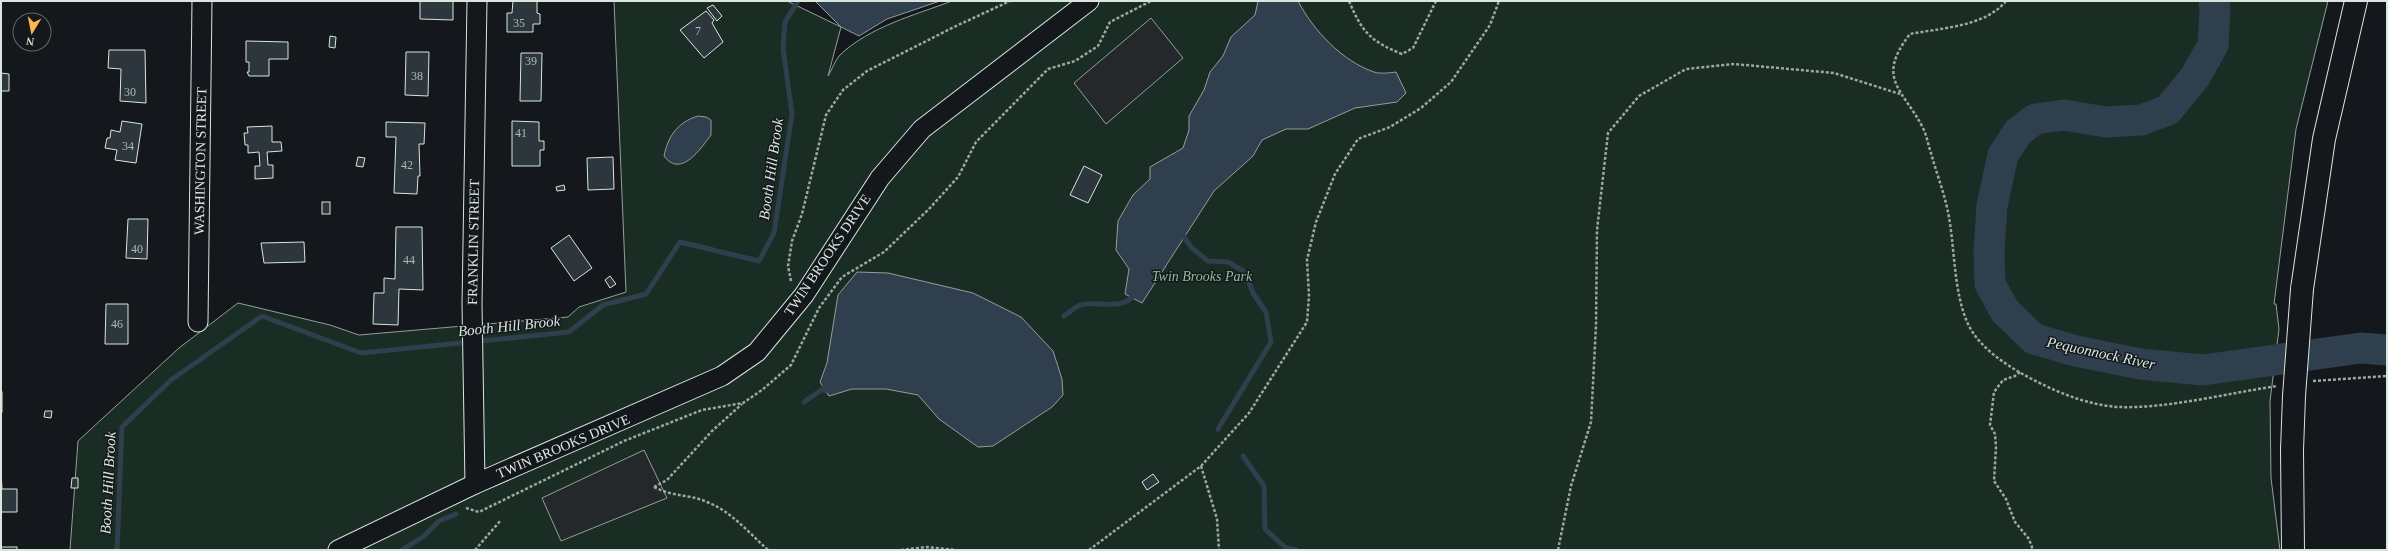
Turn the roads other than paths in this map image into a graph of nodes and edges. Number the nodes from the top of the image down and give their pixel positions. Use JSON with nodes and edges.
{"nodes":[{"id":1,"x":202,"y":1,"type":"edge"},
{"id":2,"x":477,"y":1,"type":"edge"},
{"id":3,"x":1089,"y":1,"type":"edge"},
{"id":4,"x":2356,"y":1,"type":"edge"},
{"id":5,"x":198,"y":322,"type":"dead end"},
{"id":6,"x":475,"y":484,"type":"junction"},
{"id":7,"x":338,"y":550,"type":"edge"},
{"id":8,"x":2293,"y":550,"type":"edge"}],
"edges":[{"from":1,"to":5,"type":"street","name":"WASHINGTON STREET"},
{"from":2,"to":6,"type":"street","name":"FRANKLIN STREET"},
{"from":3,"to":6,"type":"street","name":"TWIN BROOKS DRIVE"},
{"from":4,"to":8,"type":"highway","bridge":true},
{"from":6,"to":7,"type":"street","name":"TWIN BROOKS DRIVE"}]}
